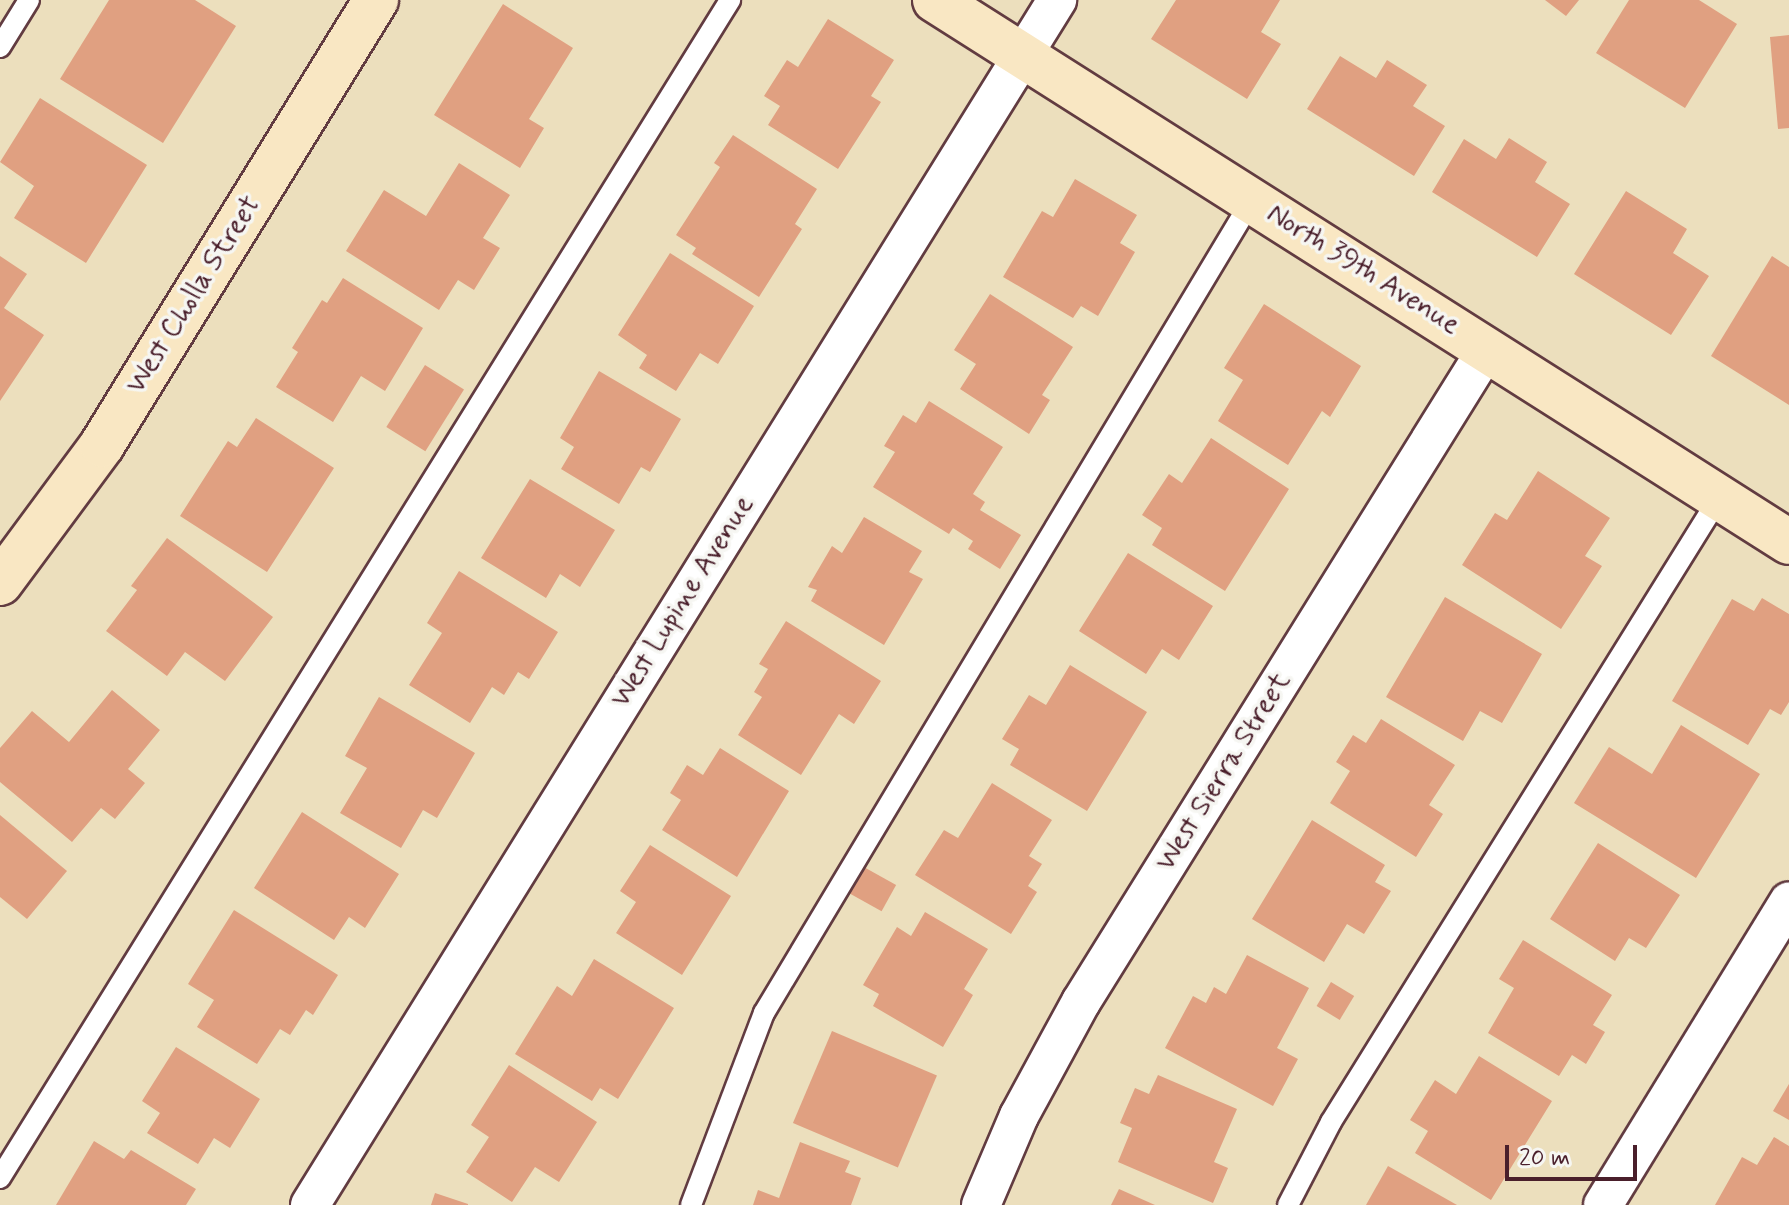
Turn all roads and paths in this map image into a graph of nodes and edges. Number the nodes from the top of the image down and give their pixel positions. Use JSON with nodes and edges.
{"nodes":[{"id":1,"x":29,"y":0,"type":"edge"},
{"id":2,"x":376,"y":0,"type":"edge"},
{"id":3,"x":730,"y":0,"type":"edge"},
{"id":4,"x":935,"y":0,"type":"edge"},
{"id":5,"x":1057,"y":0,"type":"edge"},
{"id":6,"x":0,"y":47,"type":"edge"},
{"id":7,"x":1023,"y":55,"type":"junction"},
{"id":8,"x":1252,"y":200,"type":"junction"},
{"id":9,"x":1487,"y":349,"type":"junction"},
{"id":10,"x":1719,"y":498,"type":"junction"},
{"id":11,"x":1789,"y":542,"type":"edge"},
{"id":12,"x":0,"y":583,"type":"edge"},
{"id":13,"x":1789,"y":902,"type":"edge"},
{"id":14,"x":0,"y":1178,"type":"edge"},
{"id":15,"x":310,"y":1205,"type":"edge"},
{"id":16,"x":691,"y":1205,"type":"edge"},
{"id":17,"x":981,"y":1205,"type":"edge"},
{"id":18,"x":1288,"y":1205,"type":"edge"},
{"id":19,"x":1603,"y":1205,"type":"edge"}],
"edges":[{"from":1,"to":6,"type":"lane"},
{"from":2,"to":12,"type":"street","name":"West Cholla Street"},
{"from":3,"to":14,"type":"lane"},
{"from":4,"to":7,"type":"street","name":"North 39th Avenue"},
{"from":5,"to":7,"type":"street","name":"West Lupine Avenue"},
{"from":7,"to":8,"type":"street","name":"North 39th Avenue"},
{"from":7,"to":15,"type":"street","name":"West Lupine Avenue"},
{"from":8,"to":9,"type":"street","name":"North 39th Avenue"},
{"from":8,"to":16,"type":"lane"},
{"from":9,"to":10,"type":"street","name":"North 39th Avenue"},
{"from":9,"to":17,"type":"street","name":"West Sierra Street"},
{"from":10,"to":11,"type":"street","name":"North 39th Avenue"},
{"from":10,"to":18,"type":"lane"},
{"from":13,"to":19,"type":"street"}]}
